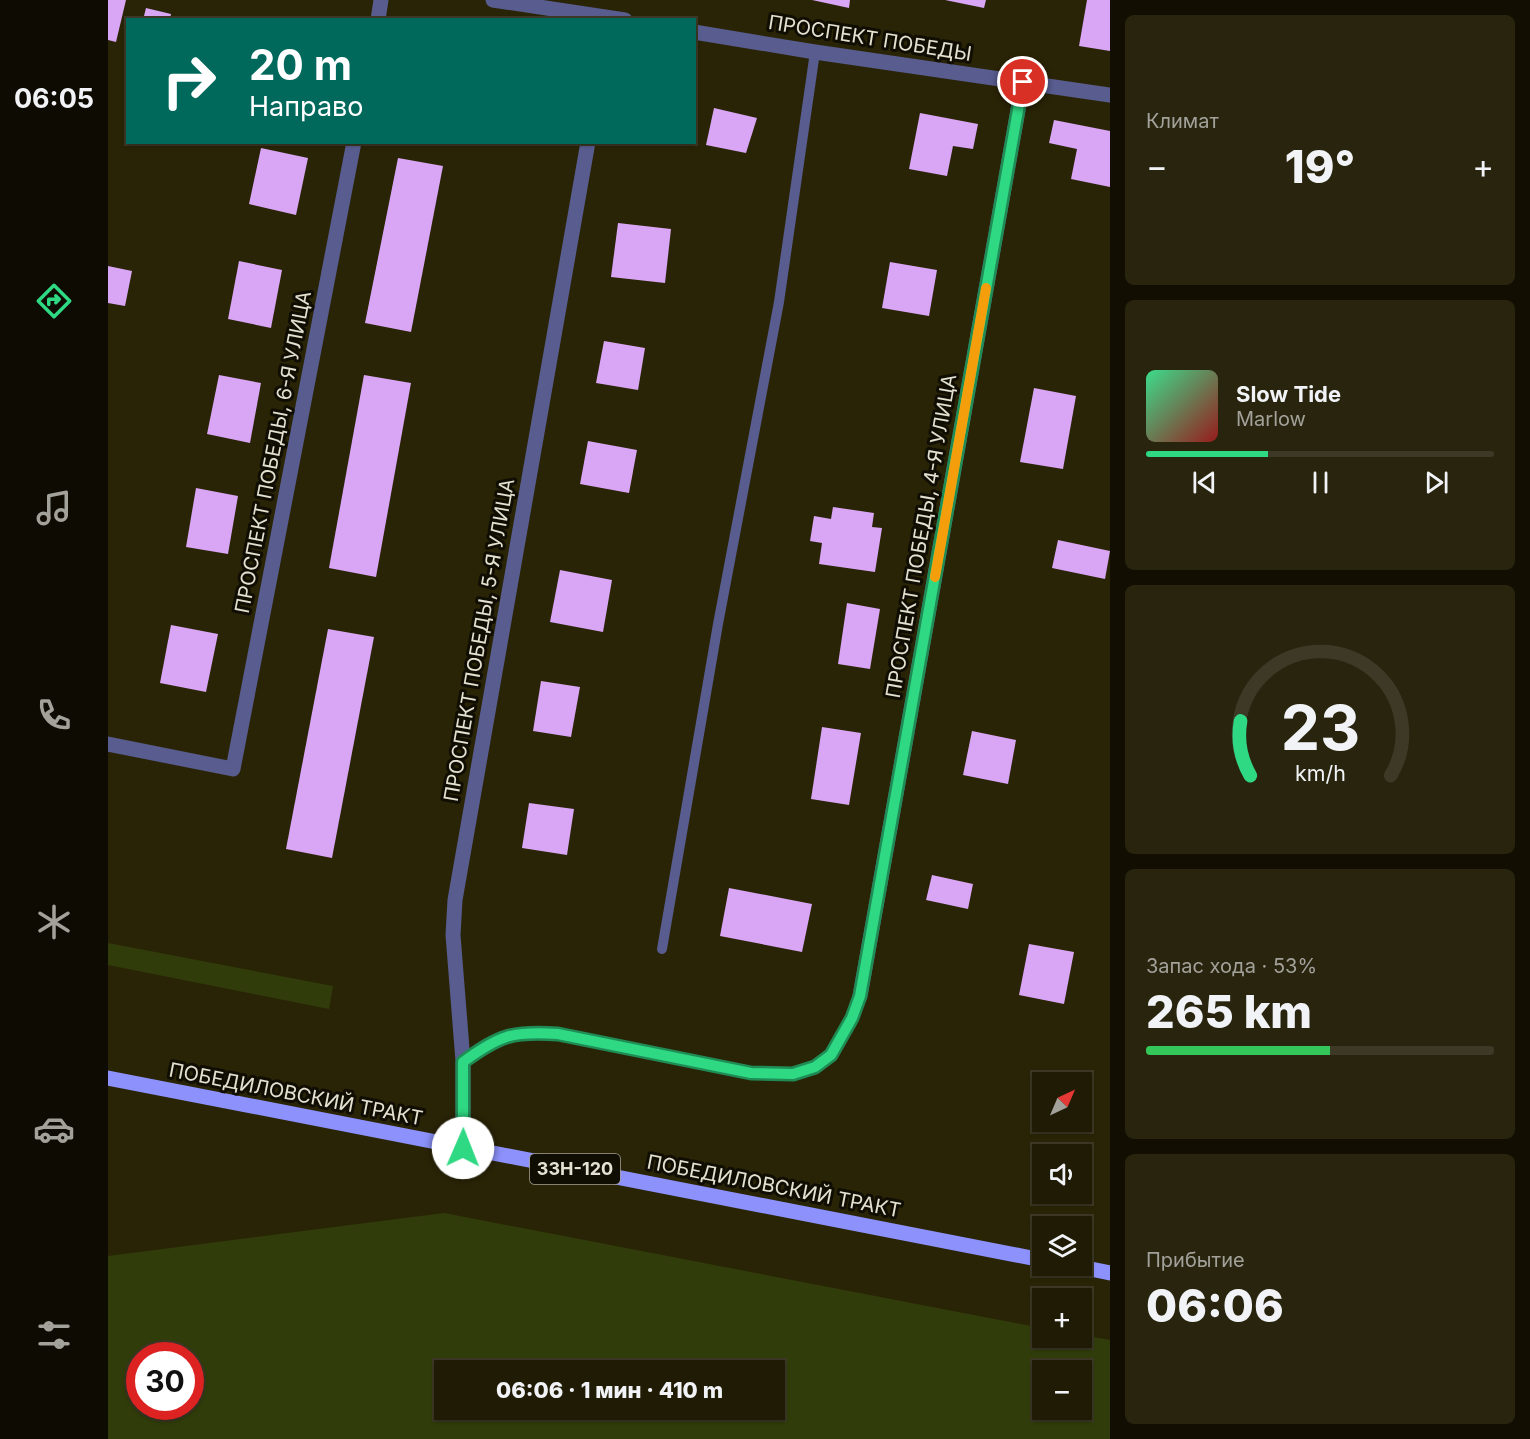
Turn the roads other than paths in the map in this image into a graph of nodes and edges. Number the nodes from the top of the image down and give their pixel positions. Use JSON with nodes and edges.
{"nodes":[{"id":1,"x":381,"y":0,"type":"edge"},
{"id":2,"x":493,"y":0,"type":"edge"},
{"id":3,"x":378,"y":18,"type":"edge"},
{"id":4,"x":608,"y":18,"type":"edge"},
{"id":5,"x":696,"y":32,"type":"edge"},
{"id":6,"x":815,"y":52,"type":"junction"},
{"id":7,"x":1023,"y":82,"type":"junction"},
{"id":8,"x":1110,"y":95,"type":"edge"},
{"id":9,"x":354,"y":144,"type":"edge"},
{"id":10,"x":588,"y":144,"type":"edge"},
{"id":11,"x":108,"y":744,"type":"edge"},
{"id":12,"x":662,"y":949,"type":"dead end"},
{"id":13,"x":860,"y":996,"type":"joint"},
{"id":14,"x":463,"y":1062,"type":"junction"},
{"id":15,"x":108,"y":1078,"type":"edge"},
{"id":16,"x":463,"y":1148,"type":"junction"},
{"id":17,"x":1032,"y":1258,"type":"edge"},
{"id":18,"x":1092,"y":1269,"type":"edge"},
{"id":19,"x":1110,"y":1273,"type":"edge"}],
"edges":[{"from":1,"to":3,"type":"street"},
{"from":2,"to":4,"type":"street"},
{"from":5,"to":6,"type":"street","name":"ПРОСПЕКТ ПОБЕДЫ"},
{"from":6,"to":7,"type":"street","name":"ПРОСПЕКТ ПОБЕДЫ"},
{"from":6,"to":12,"type":"lane"},
{"from":7,"to":8,"type":"street","name":"ПРОСПЕКТ ПОБЕДЫ"},
{"from":7,"to":13,"type":"street","name":"ПРОСПЕКТ ПОБЕДЫ, 4-Я УЛИЦА"},
{"from":9,"to":11,"type":"street","name":"ПРОСПЕКТ ПОБЕДЫ, 6-Я УЛИЦА"},
{"from":10,"to":14,"type":"street","name":"ПРОСПЕКТ ПОБЕДЫ, 5-Я УЛИЦА"},
{"from":13,"to":14,"type":"lane"},
{"from":14,"to":16,"type":"street","name":"ПРОСПЕКТ ПОБЕДЫ, 5-Я УЛИЦА"},
{"from":15,"to":16,"type":"main road","name":"ПОБЕДИЛОВСКИЙ ТРАКТ","number":"33Н-120"},
{"from":16,"to":17,"type":"main road","name":"ПОБЕДИЛОВСКИЙ ТРАКТ","number":"33Н-120"},
{"from":18,"to":19,"type":"main road"}]}
